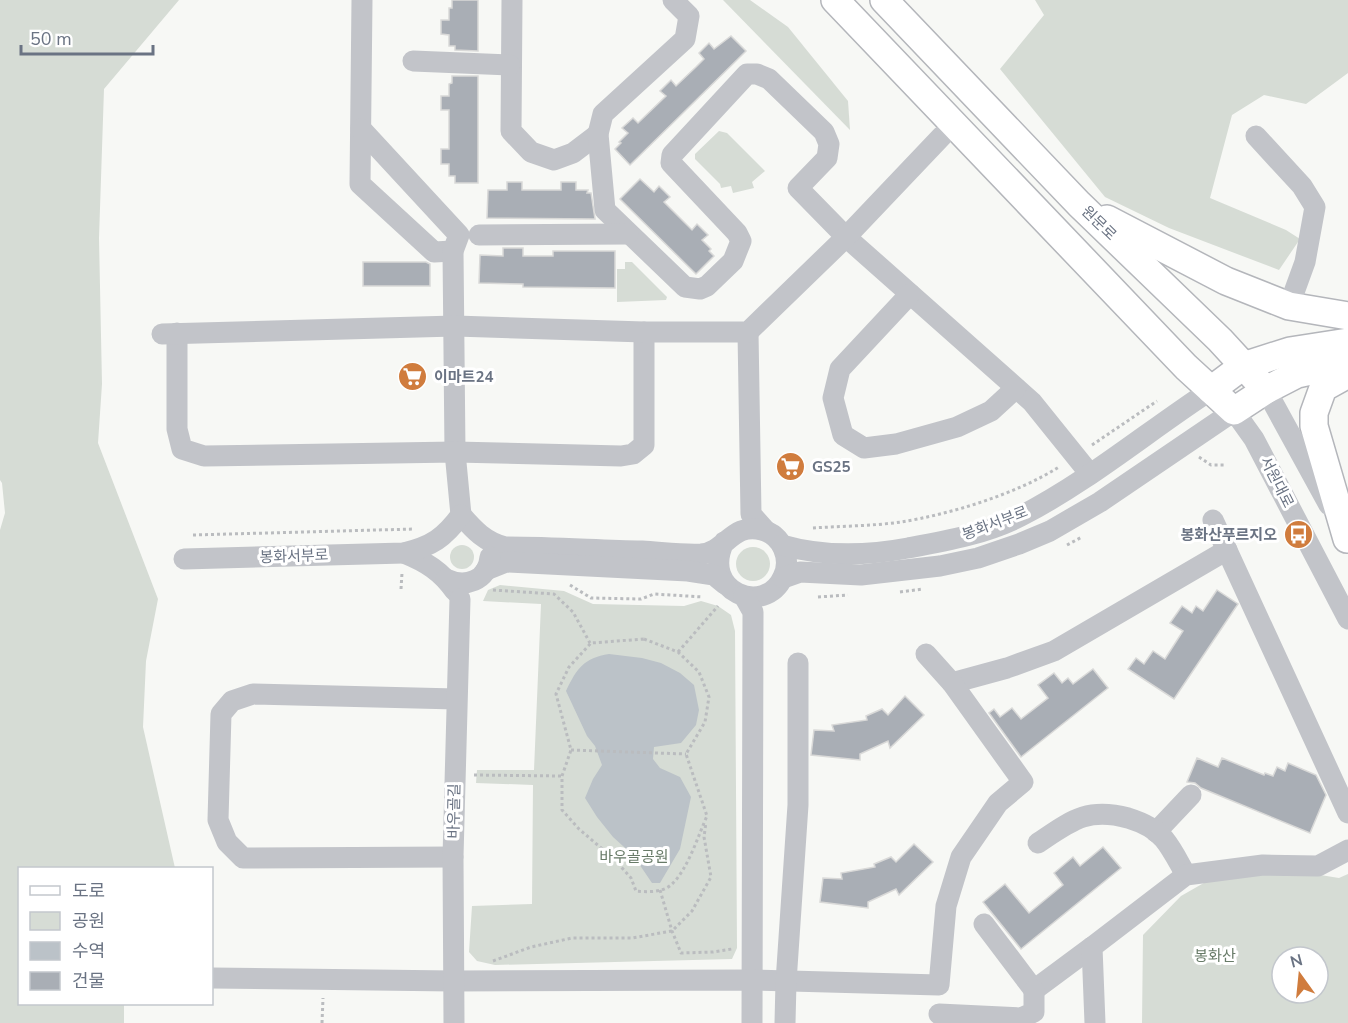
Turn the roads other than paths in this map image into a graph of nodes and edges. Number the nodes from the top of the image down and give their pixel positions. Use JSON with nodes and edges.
{"nodes":[{"id":1,"x":362,"y":0,"type":"edge"},
{"id":2,"x":512,"y":0,"type":"edge"},
{"id":3,"x":673,"y":0,"type":"edge"},
{"id":4,"x":835,"y":0,"type":"edge"},
{"id":5,"x":884,"y":0,"type":"edge"},
{"id":6,"x":412,"y":61,"type":"dead end"},
{"id":7,"x":510,"y":65,"type":"junction"},
{"id":8,"x":361,"y":129,"type":"junction"},
{"id":9,"x":598,"y":134,"type":"junction"},
{"id":10,"x":942,"y":136,"type":"dead end"},
{"id":11,"x":1256,"y":136,"type":"dead end"},
{"id":12,"x":387,"y":156,"type":"junction"},
{"id":13,"x":360,"y":184,"type":"junction"},
{"id":14,"x":1079,"y":204,"type":"junction"},
{"id":15,"x":628,"y":234,"type":"junction"},
{"id":16,"x":479,"y":235,"type":"dead end"},
{"id":17,"x":846,"y":237,"type":"junction"},
{"id":18,"x":453,"y":251,"type":"junction"},
{"id":19,"x":910,"y":294,"type":"junction"},
{"id":20,"x":1289,"y":306,"type":"junction"},
{"id":21,"x":1348,"y":316,"type":"edge"},
{"id":22,"x":455,"y":326,"type":"junction"},
{"id":23,"x":748,"y":332,"type":"junction"},
{"id":24,"x":644,"y":333,"type":"junction"},
{"id":25,"x":1348,"y":342,"type":"edge"},
{"id":26,"x":1348,"y":363,"type":"edge"},
{"id":27,"x":1243,"y":366,"type":"junction"},
{"id":28,"x":1348,"y":375,"type":"edge"},
{"id":29,"x":1016,"y":388,"type":"junction"},
{"id":30,"x":1211,"y":390,"type":"junction"},
{"id":31,"x":1266,"y":390,"type":"junction"},
{"id":32,"x":1234,"y":411,"type":"junction"},
{"id":33,"x":455,"y":452,"type":"junction"},
{"id":34,"x":1090,"y":474,"type":"junction"},
{"id":35,"x":751,"y":514,"type":"junction"},
{"id":36,"x":461,"y":515,"type":"junction"},
{"id":37,"x":1213,"y":520,"type":"dead end"},
{"id":38,"x":765,"y":530,"type":"junction"},
{"id":39,"x":478,"y":534,"type":"junction"},
{"id":40,"x":445,"y":535,"type":"junction"},
{"id":41,"x":728,"y":539,"type":"junction"},
{"id":42,"x":1348,"y":540,"type":"edge"},
{"id":43,"x":782,"y":545,"type":"junction"},
{"id":44,"x":1227,"y":550,"type":"junction"},
{"id":45,"x":404,"y":553,"type":"junction"},
{"id":46,"x":184,"y":560,"type":"dead end"},
{"id":47,"x":443,"y":576,"type":"junction"},
{"id":48,"x":783,"y":578,"type":"junction"},
{"id":49,"x":725,"y":584,"type":"junction"},
{"id":50,"x":477,"y":585,"type":"junction"},
{"id":51,"x":748,"y":604,"type":"junction"},
{"id":52,"x":1348,"y":619,"type":"edge"},
{"id":53,"x":926,"y":654,"type":"dead end"},
{"id":54,"x":798,"y":663,"type":"dead end"},
{"id":55,"x":952,"y":684,"type":"junction"},
{"id":56,"x":456,"y":699,"type":"junction"},
{"id":57,"x":1191,"y":795,"type":"dead end"},
{"id":58,"x":1348,"y":813,"type":"edge"},
{"id":59,"x":1156,"y":832,"type":"junction"},
{"id":60,"x":1038,"y":843,"type":"dead end"},
{"id":61,"x":1348,"y":850,"type":"edge"},
{"id":62,"x":453,"y":857,"type":"junction"},
{"id":63,"x":1186,"y":875,"type":"junction"},
{"id":64,"x":984,"y":924,"type":"dead end"},
{"id":65,"x":1092,"y":946,"type":"junction"},
{"id":66,"x":213,"y":978,"type":"edge"},
{"id":67,"x":453,"y":981,"type":"junction"},
{"id":68,"x":753,"y":981,"type":"junction"},
{"id":69,"x":786,"y":982,"type":"junction"},
{"id":70,"x":1035,"y":990,"type":"junction"},
{"id":71,"x":939,"y":1014,"type":"dead end"},
{"id":72,"x":453,"y":1023,"type":"edge"},
{"id":73,"x":752,"y":1023,"type":"edge"},
{"id":74,"x":785,"y":1023,"type":"edge"},
{"id":75,"x":1095,"y":1023,"type":"edge"}],
"edges":[{"from":1,"to":8,"type":"street"},
{"from":2,"to":7,"type":"street"},
{"from":3,"to":9,"type":"street"},
{"from":4,"to":30,"type":"main road"},
{"from":5,"to":14,"type":"main road","name":"원문로"},
{"from":6,"to":7,"type":"street"},
{"from":7,"to":9,"type":"street"},
{"from":8,"to":12,"type":"street"},
{"from":8,"to":13,"type":"street"},
{"from":9,"to":15,"type":"street"},
{"from":10,"to":17,"type":"street"},
{"from":11,"to":20,"type":"street"},
{"from":12,"to":13,"type":"street"},
{"from":12,"to":18,"type":"street"},
{"from":13,"to":18,"type":"street"},
{"from":14,"to":20,"type":"main road"},
{"from":14,"to":27,"type":"main road","name":"원문로"},
{"from":15,"to":16,"type":"street"},
{"from":15,"to":17,"type":"street"},
{"from":17,"to":19,"type":"street"},
{"from":17,"to":23,"type":"street"},
{"from":18,"to":22,"type":"street"},
{"from":19,"to":29,"type":"street"},
{"from":19,"to":29,"type":"street"},
{"from":20,"to":21,"type":"main road"},
{"from":22,"to":24,"type":"street"},
{"from":22,"to":33,"type":"street"},
{"from":22,"to":33,"type":"street"},
{"from":23,"to":24,"type":"street"},
{"from":23,"to":35,"type":"street"},
{"from":24,"to":33,"type":"street"},
{"from":25,"to":27,"type":"main road"},
{"from":26,"to":31,"type":"main road"},
{"from":27,"to":30,"type":"main road"},
{"from":27,"to":31,"type":"main road","name":"원문로"},
{"from":28,"to":42,"type":"main road"},
{"from":29,"to":34,"type":"street"},
{"from":30,"to":32,"type":"main road"},
{"from":30,"to":34,"type":"street","name":"봉화서부로"},
{"from":31,"to":32,"type":"main road"},
{"from":31,"to":42,"type":"street"},
{"from":32,"to":48,"type":"street","name":"봉화서부로"},
{"from":32,"to":52,"type":"street","name":"서원대로"},
{"from":33,"to":36,"type":"street"},
{"from":34,"to":43,"type":"street","name":"봉화서부로"},
{"from":35,"to":38,"type":"street"},
{"from":35,"to":41,"type":"street"},
{"from":36,"to":39,"type":"street"},
{"from":36,"to":40,"type":"street"},
{"from":37,"to":44,"type":"street"},
{"from":38,"to":41,"type":"street"},
{"from":38,"to":43,"type":"street"},
{"from":39,"to":40,"type":"street"},
{"from":39,"to":41,"type":"street"},
{"from":39,"to":50,"type":"street"},
{"from":40,"to":45,"type":"street"},
{"from":40,"to":47,"type":"street"},
{"from":41,"to":49,"type":"street"},
{"from":43,"to":48,"type":"street"},
{"from":44,"to":55,"type":"street"},
{"from":44,"to":58,"type":"street"},
{"from":45,"to":46,"type":"street","name":"봉화서부로"},
{"from":45,"to":47,"type":"street"},
{"from":47,"to":50,"type":"street"},
{"from":48,"to":51,"type":"street"},
{"from":49,"to":50,"type":"street"},
{"from":49,"to":51,"type":"street"},
{"from":50,"to":56,"type":"street","name":"바우골길"},
{"from":51,"to":68,"type":"street"},
{"from":53,"to":55,"type":"street"},
{"from":54,"to":69,"type":"street"},
{"from":55,"to":69,"type":"street"},
{"from":56,"to":62,"type":"street","name":"바우골길"},
{"from":56,"to":62,"type":"street"},
{"from":57,"to":59,"type":"street"},
{"from":59,"to":60,"type":"street"},
{"from":59,"to":63,"type":"street"},
{"from":61,"to":63,"type":"street"},
{"from":62,"to":67,"type":"street","name":"바우골길"},
{"from":63,"to":65,"type":"street"},
{"from":64,"to":70,"type":"street"},
{"from":65,"to":70,"type":"street"},
{"from":65,"to":75,"type":"street"},
{"from":66,"to":67,"type":"street"},
{"from":67,"to":68,"type":"street"},
{"from":67,"to":72,"type":"street","name":"바우골길"},
{"from":68,"to":69,"type":"street"},
{"from":68,"to":73,"type":"street"},
{"from":69,"to":74,"type":"street"},
{"from":70,"to":71,"type":"street"}]}
